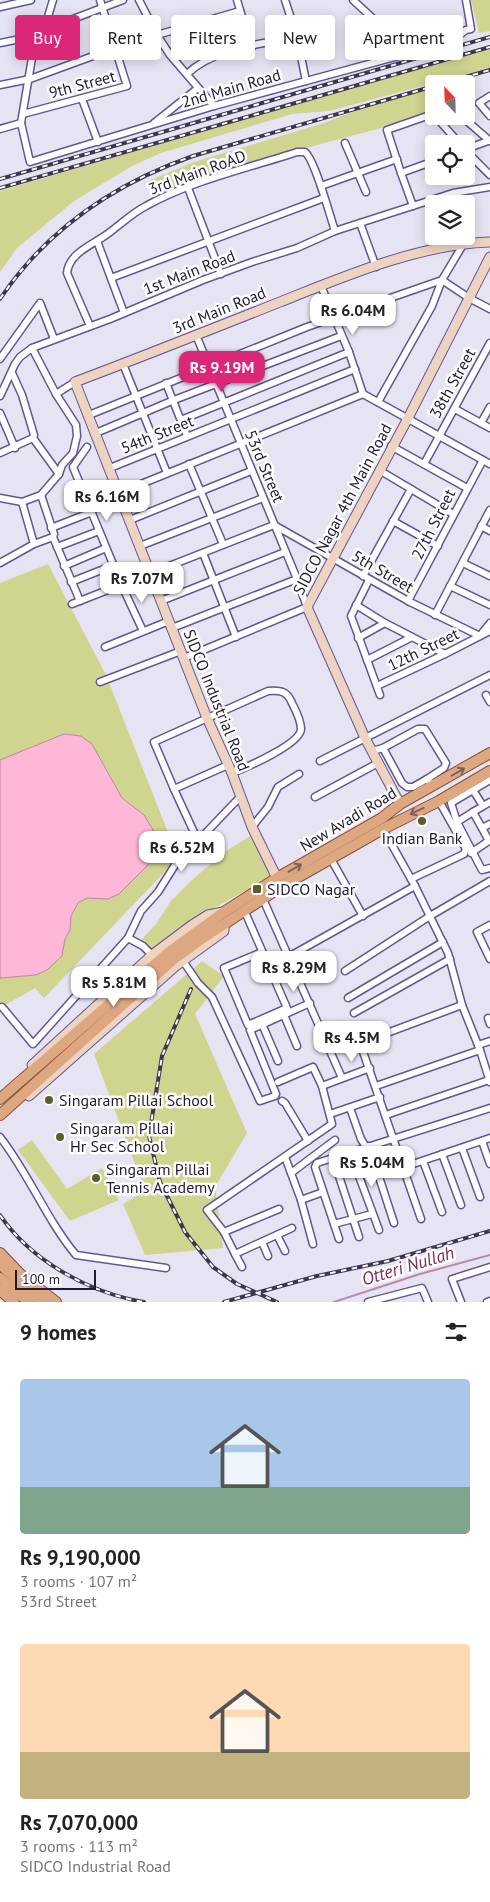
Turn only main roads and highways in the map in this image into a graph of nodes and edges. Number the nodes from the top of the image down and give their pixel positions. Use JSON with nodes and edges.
{"nodes":[{"id":1,"x":490,"y":753,"type":"edge"},
{"id":2,"x":490,"y":771,"type":"edge"},
{"id":3,"x":278,"y":883,"type":"junction"},
{"id":4,"x":211,"y":927,"type":"junction"},
{"id":5,"x":0,"y":1099,"type":"edge"},
{"id":6,"x":0,"y":1115,"type":"edge"},
{"id":7,"x":0,"y":1253,"type":"edge"},
{"id":8,"x":0,"y":1264,"type":"edge"},
{"id":9,"x":0,"y":1278,"type":"edge"},
{"id":10,"x":0,"y":1290,"type":"edge"},
{"id":11,"x":0,"y":1298,"type":"edge"},
{"id":12,"x":5,"y":1302,"type":"edge"},
{"id":13,"x":14,"y":1302,"type":"edge"},
{"id":14,"x":29,"y":1302,"type":"edge"},
{"id":15,"x":44,"y":1302,"type":"edge"},
{"id":16,"x":56,"y":1302,"type":"edge"}],
"edges":[{"from":3,"to":1,"type":"main road","name":"New Avadi Road","one_way":true},
{"from":2,"to":3,"type":"main road","name":"New Avadi Road","one_way":true},
{"from":3,"to":4,"type":"main road","name":"New Avadi Road"},
{"from":3,"to":4,"type":"main road","name":"New Avadi Road"},
{"from":4,"to":5,"type":"main road"},
{"from":4,"to":6,"type":"main road"},
{"from":7,"to":16,"type":"main road"},
{"from":8,"to":15,"type":"main road"},
{"from":9,"to":14,"type":"main road"},
{"from":10,"to":13,"type":"main road"},
{"from":11,"to":12,"type":"main road"}]}
